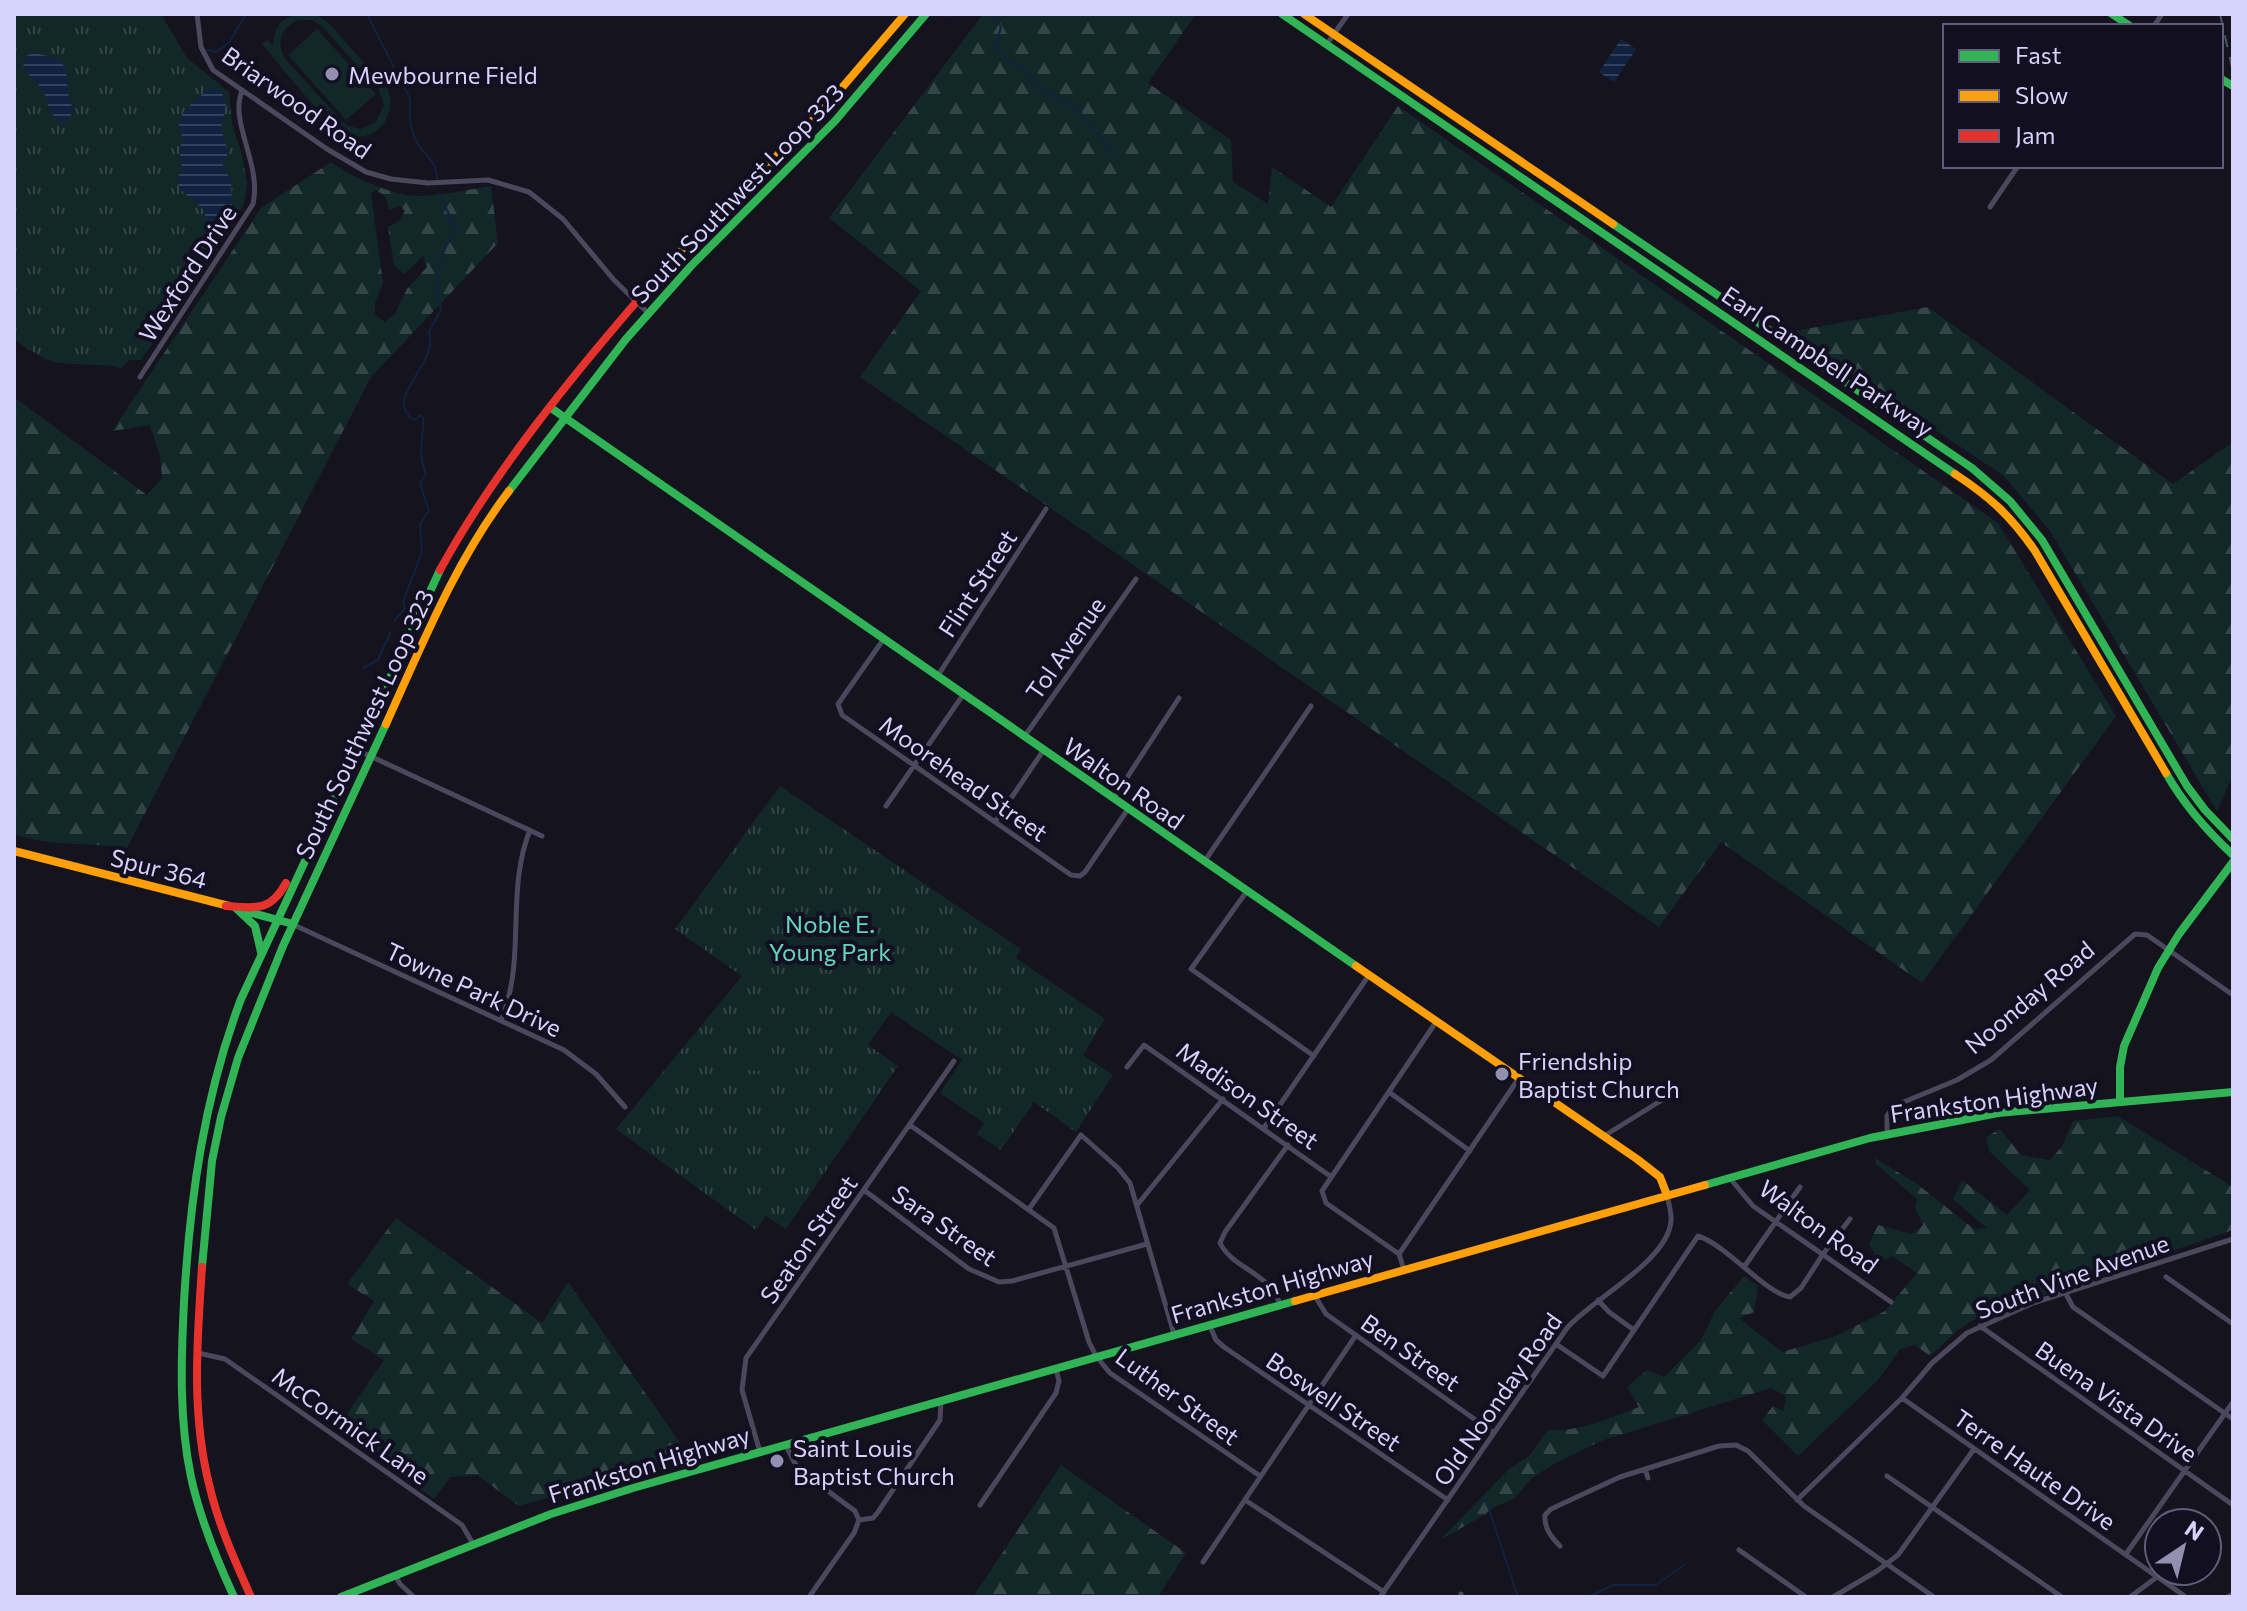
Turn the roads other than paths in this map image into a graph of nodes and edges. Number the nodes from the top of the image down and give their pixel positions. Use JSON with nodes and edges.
{"nodes":[{"id":1,"x":197,"y":14,"type":"edge"},
{"id":2,"x":905,"y":14,"type":"edge"},
{"id":3,"x":926,"y":14,"type":"edge"},
{"id":4,"x":1282,"y":14,"type":"edge"},
{"id":5,"x":1304,"y":14,"type":"edge"},
{"id":6,"x":1348,"y":14,"type":"edge"},
{"id":7,"x":1334,"y":34,"type":"junction"},
{"id":8,"x":882,"y":42,"type":"junction"},
{"id":9,"x":1327,"y":44,"type":"junction"},
{"id":10,"x":877,"y":74,"type":"junction"},
{"id":11,"x":242,"y":91,"type":"junction"},
{"id":12,"x":2017,"y":168,"type":"edge"},
{"id":13,"x":1990,"y":207,"type":"dead end"},
{"id":14,"x":1660,"y":256,"type":"junction"},
{"id":15,"x":1653,"y":266,"type":"junction"},
{"id":16,"x":635,"y":302,"type":"junction"},
{"id":17,"x":648,"y":313,"type":"junction"},
{"id":18,"x":140,"y":377,"type":"dead end"},
{"id":19,"x":551,"y":408,"type":"junction"},
{"id":20,"x":565,"y":417,"type":"junction"},
{"id":21,"x":1987,"y":479,"type":"junction"},
{"id":22,"x":1980,"y":488,"type":"junction"},
{"id":23,"x":1046,"y":509,"type":"dead end"},
{"id":24,"x":1136,"y":579,"type":"dead end"},
{"id":25,"x":883,"y":640,"type":"junction"},
{"id":26,"x":937,"y":677,"type":"junction"},
{"id":27,"x":963,"y":695,"type":"junction"},
{"id":28,"x":1179,"y":698,"type":"dead end"},
{"id":29,"x":1311,"y":706,"type":"dead end"},
{"id":30,"x":1024,"y":737,"type":"junction"},
{"id":31,"x":355,"y":749,"type":"junction"},
{"id":32,"x":1043,"y":751,"type":"junction"},
{"id":33,"x":371,"y":756,"type":"junction"},
{"id":34,"x":915,"y":765,"type":"junction"},
{"id":35,"x":1113,"y":799,"type":"junction"},
{"id":36,"x":886,"y":806,"type":"dead end"},
{"id":37,"x":1128,"y":809,"type":"junction"},
{"id":38,"x":995,"y":822,"type":"junction"},
{"id":39,"x":530,"y":830,"type":"junction"},
{"id":40,"x":542,"y":836,"type":"dead end"},
{"id":41,"x":312,"y":839,"type":"junction"},
{"id":42,"x":2233,"y":839,"type":"edge"},
{"id":43,"x":14,"y":851,"type":"edge"},
{"id":44,"x":2233,"y":855,"type":"edge"},
{"id":45,"x":1204,"y":862,"type":"junction"},
{"id":46,"x":2233,"y":862,"type":"edge"},
{"id":47,"x":1247,"y":891,"type":"junction"},
{"id":48,"x":231,"y":907,"type":"junction"},
{"id":49,"x":276,"y":919,"type":"junction"},
{"id":50,"x":293,"y":924,"type":"junction"},
{"id":51,"x":2168,"y":950,"type":"junction"},
{"id":52,"x":261,"y":954,"type":"junction"},
{"id":53,"x":1369,"y":975,"type":"junction"},
{"id":54,"x":2233,"y":995,"type":"edge"},
{"id":55,"x":501,"y":1020,"type":"junction"},
{"id":56,"x":1436,"y":1022,"type":"junction"},
{"id":57,"x":1314,"y":1056,"type":"junction"},
{"id":58,"x":954,"y":1061,"type":"dead end"},
{"id":59,"x":1127,"y":1067,"type":"dead end"},
{"id":60,"x":1519,"y":1078,"type":"junction"},
{"id":61,"x":1389,"y":1092,"type":"junction"},
{"id":62,"x":2233,"y":1092,"type":"edge"},
{"id":63,"x":1670,"y":1095,"type":"dead end"},
{"id":64,"x":1223,"y":1099,"type":"junction"},
{"id":65,"x":2120,"y":1102,"type":"junction"},
{"id":66,"x":625,"y":1107,"type":"dead end"},
{"id":67,"x":910,"y":1125,"type":"junction"},
{"id":68,"x":1264,"y":1128,"type":"junction"},
{"id":69,"x":1887,"y":1134,"type":"junction"},
{"id":70,"x":1604,"y":1136,"type":"junction"},
{"id":71,"x":1288,"y":1145,"type":"junction"},
{"id":72,"x":1470,"y":1151,"type":"junction"},
{"id":73,"x":1330,"y":1176,"type":"junction"},
{"id":74,"x":1729,"y":1177,"type":"junction"},
{"id":75,"x":1800,"y":1187,"type":"dead end"},
{"id":76,"x":864,"y":1190,"type":"junction"},
{"id":77,"x":192,"y":1191,"type":"junction"},
{"id":78,"x":1667,"y":1195,"type":"junction"},
{"id":79,"x":207,"y":1198,"type":"junction"},
{"id":80,"x":1137,"y":1205,"type":"junction"},
{"id":81,"x":1029,"y":1209,"type":"junction"},
{"id":82,"x":1850,"y":1219,"type":"dead end"},
{"id":83,"x":1775,"y":1222,"type":"junction"},
{"id":84,"x":2233,"y":1239,"type":"edge"},
{"id":85,"x":1147,"y":1244,"type":"junction"},
{"id":86,"x":1399,"y":1254,"type":"junction"},
{"id":87,"x":1823,"y":1254,"type":"junction"},
{"id":88,"x":1067,"y":1265,"type":"junction"},
{"id":89,"x":1744,"y":1267,"type":"junction"},
{"id":90,"x":1404,"y":1270,"type":"junction"},
{"id":91,"x":2166,"y":1277,"type":"dead end"},
{"id":92,"x":1315,"y":1294,"type":"junction"},
{"id":93,"x":2066,"y":1294,"type":"junction"},
{"id":94,"x":1598,"y":1300,"type":"junction"},
{"id":95,"x":1891,"y":1302,"type":"dead end"},
{"id":96,"x":1280,"y":1304,"type":"junction"},
{"id":97,"x":1209,"y":1324,"type":"junction"},
{"id":98,"x":2233,"y":1324,"type":"edge"},
{"id":99,"x":1980,"y":1326,"type":"junction"},
{"id":100,"x":1634,"y":1330,"type":"junction"},
{"id":101,"x":1174,"y":1334,"type":"junction"},
{"id":102,"x":1356,"y":1335,"type":"junction"},
{"id":103,"x":1556,"y":1344,"type":"junction"},
{"id":104,"x":196,"y":1353,"type":"junction"},
{"id":105,"x":1096,"y":1356,"type":"junction"},
{"id":106,"x":1056,"y":1368,"type":"junction"},
{"id":107,"x":1902,"y":1398,"type":"junction"},
{"id":108,"x":941,"y":1401,"type":"junction"},
{"id":109,"x":2233,"y":1402,"type":"edge"},
{"id":110,"x":1308,"y":1406,"type":"junction"},
{"id":111,"x":2225,"y":1414,"type":"junction"},
{"id":112,"x":2233,"y":1419,"type":"edge"},
{"id":113,"x":1494,"y":1433,"type":"junction"},
{"id":114,"x":785,"y":1444,"type":"junction"},
{"id":115,"x":1974,"y":1449,"type":"junction"},
{"id":116,"x":760,"y":1452,"type":"junction"},
{"id":117,"x":1645,"y":1469,"type":"junction"},
{"id":118,"x":2184,"y":1470,"type":"junction"},
{"id":119,"x":1260,"y":1476,"type":"junction"},
{"id":120,"x":1887,"y":1476,"type":"dead end"},
{"id":121,"x":1648,"y":1478,"type":"dead end"},
{"id":122,"x":207,"y":1480,"type":"junction"},
{"id":123,"x":192,"y":1483,"type":"junction"},
{"id":124,"x":1245,"y":1500,"type":"junction"},
{"id":125,"x":1448,"y":1500,"type":"junction"},
{"id":126,"x":1797,"y":1500,"type":"junction"},
{"id":127,"x":980,"y":1505,"type":"dead end"},
{"id":128,"x":2233,"y":1505,"type":"edge"},
{"id":129,"x":1933,"y":1507,"type":"junction"},
{"id":130,"x":859,"y":1520,"type":"junction"},
{"id":131,"x":473,"y":1544,"type":"junction"},
{"id":132,"x":1560,"y":1546,"type":"dead end"},
{"id":133,"x":1739,"y":1550,"type":"dead end"},
{"id":134,"x":2126,"y":1554,"type":"junction"},
{"id":135,"x":1203,"y":1562,"type":"dead end"},
{"id":136,"x":1887,"y":1565,"type":"junction"},
{"id":137,"x":2143,"y":1567,"type":"edge"},
{"id":138,"x":222,"y":1573,"type":"junction"},
{"id":139,"x":395,"y":1575,"type":"junction"},
{"id":140,"x":245,"y":1585,"type":"junction"},
{"id":141,"x":1382,"y":1595,"type":"edge"},
{"id":142,"x":227,"y":1597,"type":"edge"},
{"id":143,"x":234,"y":1597,"type":"edge"},
{"id":144,"x":251,"y":1597,"type":"edge"},
{"id":145,"x":258,"y":1597,"type":"edge"},
{"id":146,"x":341,"y":1597,"type":"edge"},
{"id":147,"x":414,"y":1597,"type":"edge"},
{"id":148,"x":809,"y":1597,"type":"edge"},
{"id":149,"x":1806,"y":1597,"type":"edge"},
{"id":150,"x":1833,"y":1597,"type":"edge"},
{"id":151,"x":1934,"y":1597,"type":"edge"},
{"id":152,"x":2062,"y":1597,"type":"edge"}],
"edges":[{"from":1,"to":11,"type":"street","name":"Briarwood Road"},
{"from":2,"to":8,"type":"main road","name":"South Southwest Loop 323"},
{"from":3,"to":10,"type":"main road","name":"South Southwest Loop 323"},
{"from":4,"to":9,"type":"main road","name":"Earl Campbell Parkway"},
{"from":5,"to":7,"type":"main road","name":"Earl Campbell Parkway"},
{"from":6,"to":7,"type":"street"},
{"from":7,"to":9,"type":"street"},
{"from":7,"to":14,"type":"main road","name":"Earl Campbell Parkway"},
{"from":8,"to":10,"type":"main road"},
{"from":8,"to":16,"type":"main road","name":"South Southwest Loop 323"},
{"from":9,"to":15,"type":"main road","name":"Earl Campbell Parkway"},
{"from":10,"to":17,"type":"main road","name":"South Southwest Loop 323"},
{"from":11,"to":16,"type":"street","name":"Briarwood Road"},
{"from":11,"to":18,"type":"street","name":"Wexford Drive"},
{"from":12,"to":13,"type":"street"},
{"from":14,"to":15,"type":"main road"},
{"from":14,"to":21,"type":"main road","name":"Earl Campbell Parkway"},
{"from":15,"to":22,"type":"main road","name":"Earl Campbell Parkway"},
{"from":16,"to":17,"type":"street","name":"Briarwood Road"},
{"from":16,"to":19,"type":"main road","name":"South Southwest Loop 323"},
{"from":17,"to":20,"type":"main road","name":"South Southwest Loop 323"},
{"from":19,"to":20,"type":"main road","name":"Walton Road"},
{"from":19,"to":31,"type":"main road","name":"South Southwest Loop 323"},
{"from":20,"to":25,"type":"main road","name":"Walton Road"},
{"from":20,"to":33,"type":"main road","name":"South Southwest Loop 323"},
{"from":21,"to":22,"type":"main road"},
{"from":21,"to":42,"type":"main road","name":"Earl Campbell Parkway"},
{"from":22,"to":44,"type":"main road","name":"Earl Campbell Parkway"},
{"from":23,"to":26,"type":"street","name":"Flint Street"},
{"from":24,"to":30,"type":"street","name":"Tol Avenue"},
{"from":25,"to":26,"type":"main road","name":"Walton Road"},
{"from":25,"to":34,"type":"street","name":"Moorehead Street"},
{"from":26,"to":27,"type":"main road","name":"Walton Road"},
{"from":27,"to":30,"type":"main road","name":"Walton Road"},
{"from":27,"to":34,"type":"street"},
{"from":28,"to":35,"type":"street"},
{"from":29,"to":45,"type":"street"},
{"from":30,"to":32,"type":"main road","name":"Walton Road"},
{"from":31,"to":33,"type":"street"},
{"from":31,"to":41,"type":"main road","name":"South Southwest Loop 323"},
{"from":32,"to":35,"type":"main road","name":"Walton Road"},
{"from":32,"to":38,"type":"street"},
{"from":33,"to":39,"type":"street"},
{"from":33,"to":50,"type":"main road","name":"South Southwest Loop 323"},
{"from":34,"to":36,"type":"street"},
{"from":34,"to":38,"type":"street","name":"Moorehead Street"},
{"from":35,"to":37,"type":"main road","name":"Walton Road"},
{"from":37,"to":38,"type":"street","name":"Moorehead Street"},
{"from":37,"to":45,"type":"main road","name":"Walton Road"},
{"from":39,"to":40,"type":"street"},
{"from":39,"to":55,"type":"street"},
{"from":41,"to":48,"type":"main road"},
{"from":41,"to":49,"type":"main road","name":"South Southwest Loop 323"},
{"from":43,"to":48,"type":"main road","name":"Spur 364"},
{"from":45,"to":47,"type":"main road","name":"Walton Road"},
{"from":46,"to":51,"type":"main road"},
{"from":47,"to":53,"type":"main road","name":"Walton Road"},
{"from":47,"to":57,"type":"street"},
{"from":48,"to":49,"type":"main road","name":"Spur 364"},
{"from":48,"to":52,"type":"main road"},
{"from":49,"to":50,"type":"main road","name":"Spur 364"},
{"from":49,"to":52,"type":"main road","name":"South Southwest Loop 323"},
{"from":50,"to":55,"type":"street","name":"Towne Park Drive"},
{"from":50,"to":79,"type":"main road","name":"South Southwest Loop 323"},
{"from":51,"to":54,"type":"street"},
{"from":51,"to":65,"type":"main road"},
{"from":51,"to":69,"type":"street","name":"Noonday Road"},
{"from":52,"to":77,"type":"main road","name":"South Southwest Loop 323"},
{"from":53,"to":56,"type":"main road","name":"Walton Road"},
{"from":53,"to":57,"type":"street"},
{"from":55,"to":66,"type":"street","name":"Towne Park Drive"},
{"from":56,"to":60,"type":"main road","name":"Walton Road"},
{"from":56,"to":61,"type":"street"},
{"from":57,"to":68,"type":"street"},
{"from":58,"to":67,"type":"street","name":"Seaton Street"},
{"from":59,"to":64,"type":"street","name":"Madison Street"},
{"from":60,"to":70,"type":"main road","name":"Walton Road"},
{"from":60,"to":72,"type":"street"},
{"from":61,"to":72,"type":"street"},
{"from":61,"to":73,"type":"street"},
{"from":62,"to":65,"type":"main road","name":"Frankston Highway"},
{"from":63,"to":70,"type":"street"},
{"from":64,"to":68,"type":"street","name":"Madison Street"},
{"from":64,"to":80,"type":"street"},
{"from":65,"to":69,"type":"main road","name":"Frankston Highway"},
{"from":67,"to":76,"type":"street","name":"Seaton Street"},
{"from":67,"to":81,"type":"street","name":"Luther Street"},
{"from":68,"to":71,"type":"street","name":"Madison Street"},
{"from":69,"to":74,"type":"main road","name":"Frankston Highway"},
{"from":70,"to":78,"type":"main road","name":"Walton Road"},
{"from":71,"to":73,"type":"street","name":"Madison Street"},
{"from":71,"to":96,"type":"street"},
{"from":72,"to":86,"type":"street"},
{"from":73,"to":86,"type":"street"},
{"from":74,"to":78,"type":"main road","name":"Frankston Highway"},
{"from":74,"to":83,"type":"street","name":"Walton Road"},
{"from":75,"to":83,"type":"street"},
{"from":76,"to":88,"type":"street","name":"Sara Street"},
{"from":76,"to":116,"type":"street","name":"Seaton Street"},
{"from":77,"to":79,"type":"main road"},
{"from":77,"to":123,"type":"main road","name":"South Southwest Loop 323"},
{"from":78,"to":90,"type":"main road","name":"Frankston Highway"},
{"from":78,"to":94,"type":"street","name":"Old Noonday Road"},
{"from":79,"to":104,"type":"main road","name":"South Southwest Loop 323"},
{"from":80,"to":81,"type":"street"},
{"from":80,"to":85,"type":"street"},
{"from":81,"to":88,"type":"street","name":"Luther Street"},
{"from":82,"to":87,"type":"street"},
{"from":83,"to":87,"type":"street","name":"Walton Road"},
{"from":83,"to":89,"type":"street"},
{"from":84,"to":93,"type":"street","name":"South Vine Avenue"},
{"from":85,"to":88,"type":"street","name":"Sara Street"},
{"from":85,"to":101,"type":"street"},
{"from":86,"to":90,"type":"street"},
{"from":87,"to":89,"type":"street"},
{"from":87,"to":95,"type":"street","name":"Walton Road"},
{"from":88,"to":105,"type":"street","name":"Luther Street"},
{"from":89,"to":100,"type":"street"},
{"from":90,"to":92,"type":"main road","name":"Frankston Highway"},
{"from":91,"to":98,"type":"street"},
{"from":92,"to":96,"type":"main road","name":"Frankston Highway"},
{"from":92,"to":102,"type":"street","name":"Ben Street"},
{"from":93,"to":99,"type":"street","name":"South Vine Avenue"},
{"from":93,"to":111,"type":"street"},
{"from":94,"to":100,"type":"street"},
{"from":94,"to":103,"type":"street","name":"Old Noonday Road"},
{"from":96,"to":97,"type":"main road","name":"Frankston Highway"},
{"from":97,"to":101,"type":"main road","name":"Frankston Highway"},
{"from":97,"to":110,"type":"street","name":"Boswell Street"},
{"from":99,"to":107,"type":"street","name":"South Vine Avenue"},
{"from":99,"to":118,"type":"street","name":"Buena Vista Drive"},
{"from":100,"to":103,"type":"street"},
{"from":101,"to":105,"type":"main road","name":"Frankston Highway"},
{"from":102,"to":110,"type":"street"},
{"from":102,"to":113,"type":"street","name":"Ben Street"},
{"from":103,"to":113,"type":"street","name":"Old Noonday Road"},
{"from":104,"to":122,"type":"main road","name":"South Southwest Loop 323"},
{"from":104,"to":131,"type":"street","name":"McCormick Lane"},
{"from":105,"to":106,"type":"main road","name":"Frankston Highway"},
{"from":105,"to":119,"type":"street","name":"Luther Street"},
{"from":106,"to":108,"type":"main road","name":"Frankston Highway"},
{"from":106,"to":127,"type":"street"},
{"from":107,"to":115,"type":"street","name":"Terre Haute Drive"},
{"from":107,"to":126,"type":"street","name":"South Vine Avenue"},
{"from":108,"to":114,"type":"main road","name":"Frankston Highway"},
{"from":108,"to":130,"type":"street"},
{"from":109,"to":111,"type":"street"},
{"from":110,"to":119,"type":"street"},
{"from":110,"to":125,"type":"street","name":"Boswell Street"},
{"from":111,"to":112,"type":"street"},
{"from":111,"to":118,"type":"street"},
{"from":113,"to":125,"type":"street","name":"Old Noonday Road"},
{"from":114,"to":116,"type":"main road","name":"Frankston Highway"},
{"from":114,"to":130,"type":"street"},
{"from":115,"to":129,"type":"street"},
{"from":115,"to":134,"type":"street","name":"Terre Haute Drive"},
{"from":116,"to":131,"type":"main road","name":"Frankston Highway"},
{"from":117,"to":121,"type":"street"},
{"from":117,"to":126,"type":"street"},
{"from":117,"to":132,"type":"street"},
{"from":118,"to":128,"type":"street","name":"Buena Vista Drive"},
{"from":118,"to":134,"type":"street"},
{"from":119,"to":124,"type":"street"},
{"from":120,"to":129,"type":"street"},
{"from":122,"to":123,"type":"main road"},
{"from":122,"to":140,"type":"main road","name":"South Southwest Loop 323"},
{"from":123,"to":138,"type":"main road","name":"South Southwest Loop 323"},
{"from":124,"to":135,"type":"street"},
{"from":124,"to":141,"type":"street"},
{"from":125,"to":141,"type":"street","name":"Old Noonday Road"},
{"from":126,"to":136,"type":"street"},
{"from":129,"to":136,"type":"street"},
{"from":129,"to":152,"type":"street"},
{"from":130,"to":148,"type":"street"},
{"from":131,"to":139,"type":"main road","name":"Frankston Highway"},
{"from":133,"to":149,"type":"street"},
{"from":134,"to":137,"type":"street","name":"Terre Haute Drive"},
{"from":136,"to":150,"type":"street"},
{"from":136,"to":151,"type":"street"},
{"from":138,"to":142,"type":"main road"},
{"from":138,"to":143,"type":"main road","name":"South Southwest Loop 323"},
{"from":139,"to":146,"type":"main road","name":"Frankston Highway"},
{"from":139,"to":147,"type":"street"},
{"from":140,"to":144,"type":"main road","name":"South Southwest Loop 323"},
{"from":140,"to":145,"type":"main road"}]}
